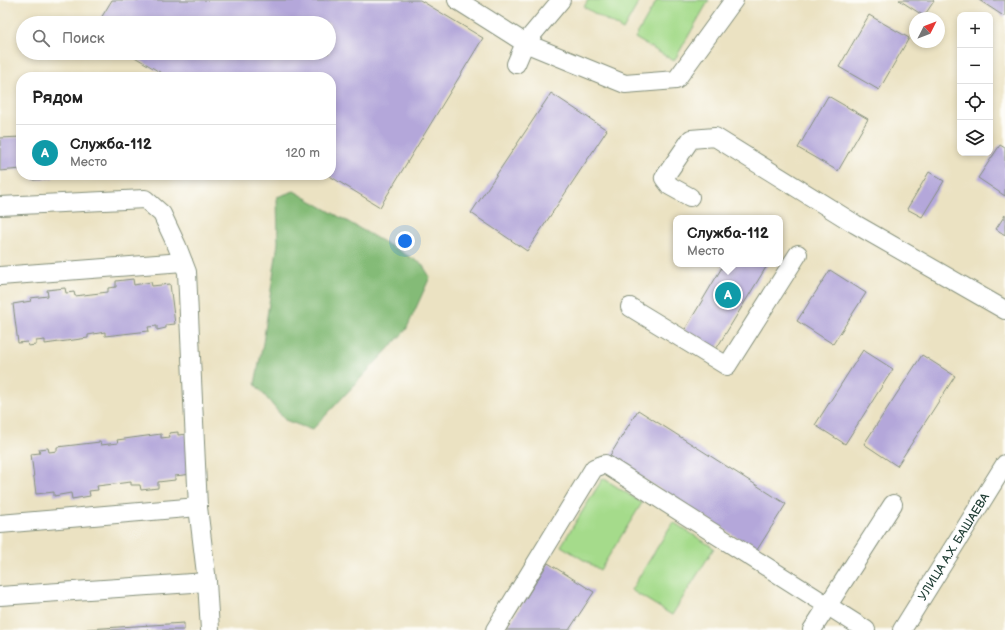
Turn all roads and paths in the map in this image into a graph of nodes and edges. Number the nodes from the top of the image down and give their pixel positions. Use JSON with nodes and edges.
{"nodes":[{"id":1,"x":457,"y":0,"type":"edge"},
{"id":2,"x":561,"y":0,"type":"edge"},
{"id":3,"x":734,"y":0,"type":"edge"},
{"id":4,"x":525,"y":43,"type":"junction"},
{"id":5,"x":516,"y":64,"type":"dead end"},
{"id":6,"x":690,"y":197,"type":"dead end"},
{"id":7,"x":0,"y":206,"type":"edge"},
{"id":8,"x":798,"y":254,"type":"dead end"},
{"id":9,"x":183,"y":262,"type":"junction"},
{"id":10,"x":0,"y":276,"type":"edge"},
{"id":11,"x":630,"y":307,"type":"dead end"},
{"id":12,"x":1005,"y":310,"type":"edge"},
{"id":13,"x":1005,"y":464,"type":"edge"},
{"id":14,"x":893,"y":504,"type":"dead end"},
{"id":15,"x":198,"y":507,"type":"junction"},
{"id":16,"x":0,"y":524,"type":"edge"},
{"id":17,"x":208,"y":582,"type":"junction"},
{"id":18,"x":0,"y":596,"type":"edge"},
{"id":19,"x":828,"y":606,"type":"junction"},
{"id":20,"x":210,"y":630,"type":"edge"},
{"id":21,"x":495,"y":630,"type":"edge"},
{"id":22,"x":812,"y":630,"type":"edge"},
{"id":23,"x":866,"y":630,"type":"edge"},
{"id":24,"x":902,"y":630,"type":"edge"}],
"edges":[{"from":1,"to":4,"type":"street"},
{"from":2,"to":4,"type":"street"},
{"from":3,"to":4,"type":"street"},
{"from":4,"to":5,"type":"street"},
{"from":6,"to":12,"type":"street"},
{"from":7,"to":9,"type":"street"},
{"from":8,"to":11,"type":"street"},
{"from":9,"to":10,"type":"street"},
{"from":9,"to":15,"type":"street"},
{"from":13,"to":24,"type":"street","name":"УЛИЦА А.Х. БАШАЕВА"},
{"from":14,"to":19,"type":"street"},
{"from":15,"to":16,"type":"street"},
{"from":15,"to":17,"type":"street"},
{"from":17,"to":18,"type":"street"},
{"from":17,"to":20,"type":"street"},
{"from":19,"to":21,"type":"street"},
{"from":19,"to":22,"type":"street"},
{"from":19,"to":23,"type":"street"}]}
